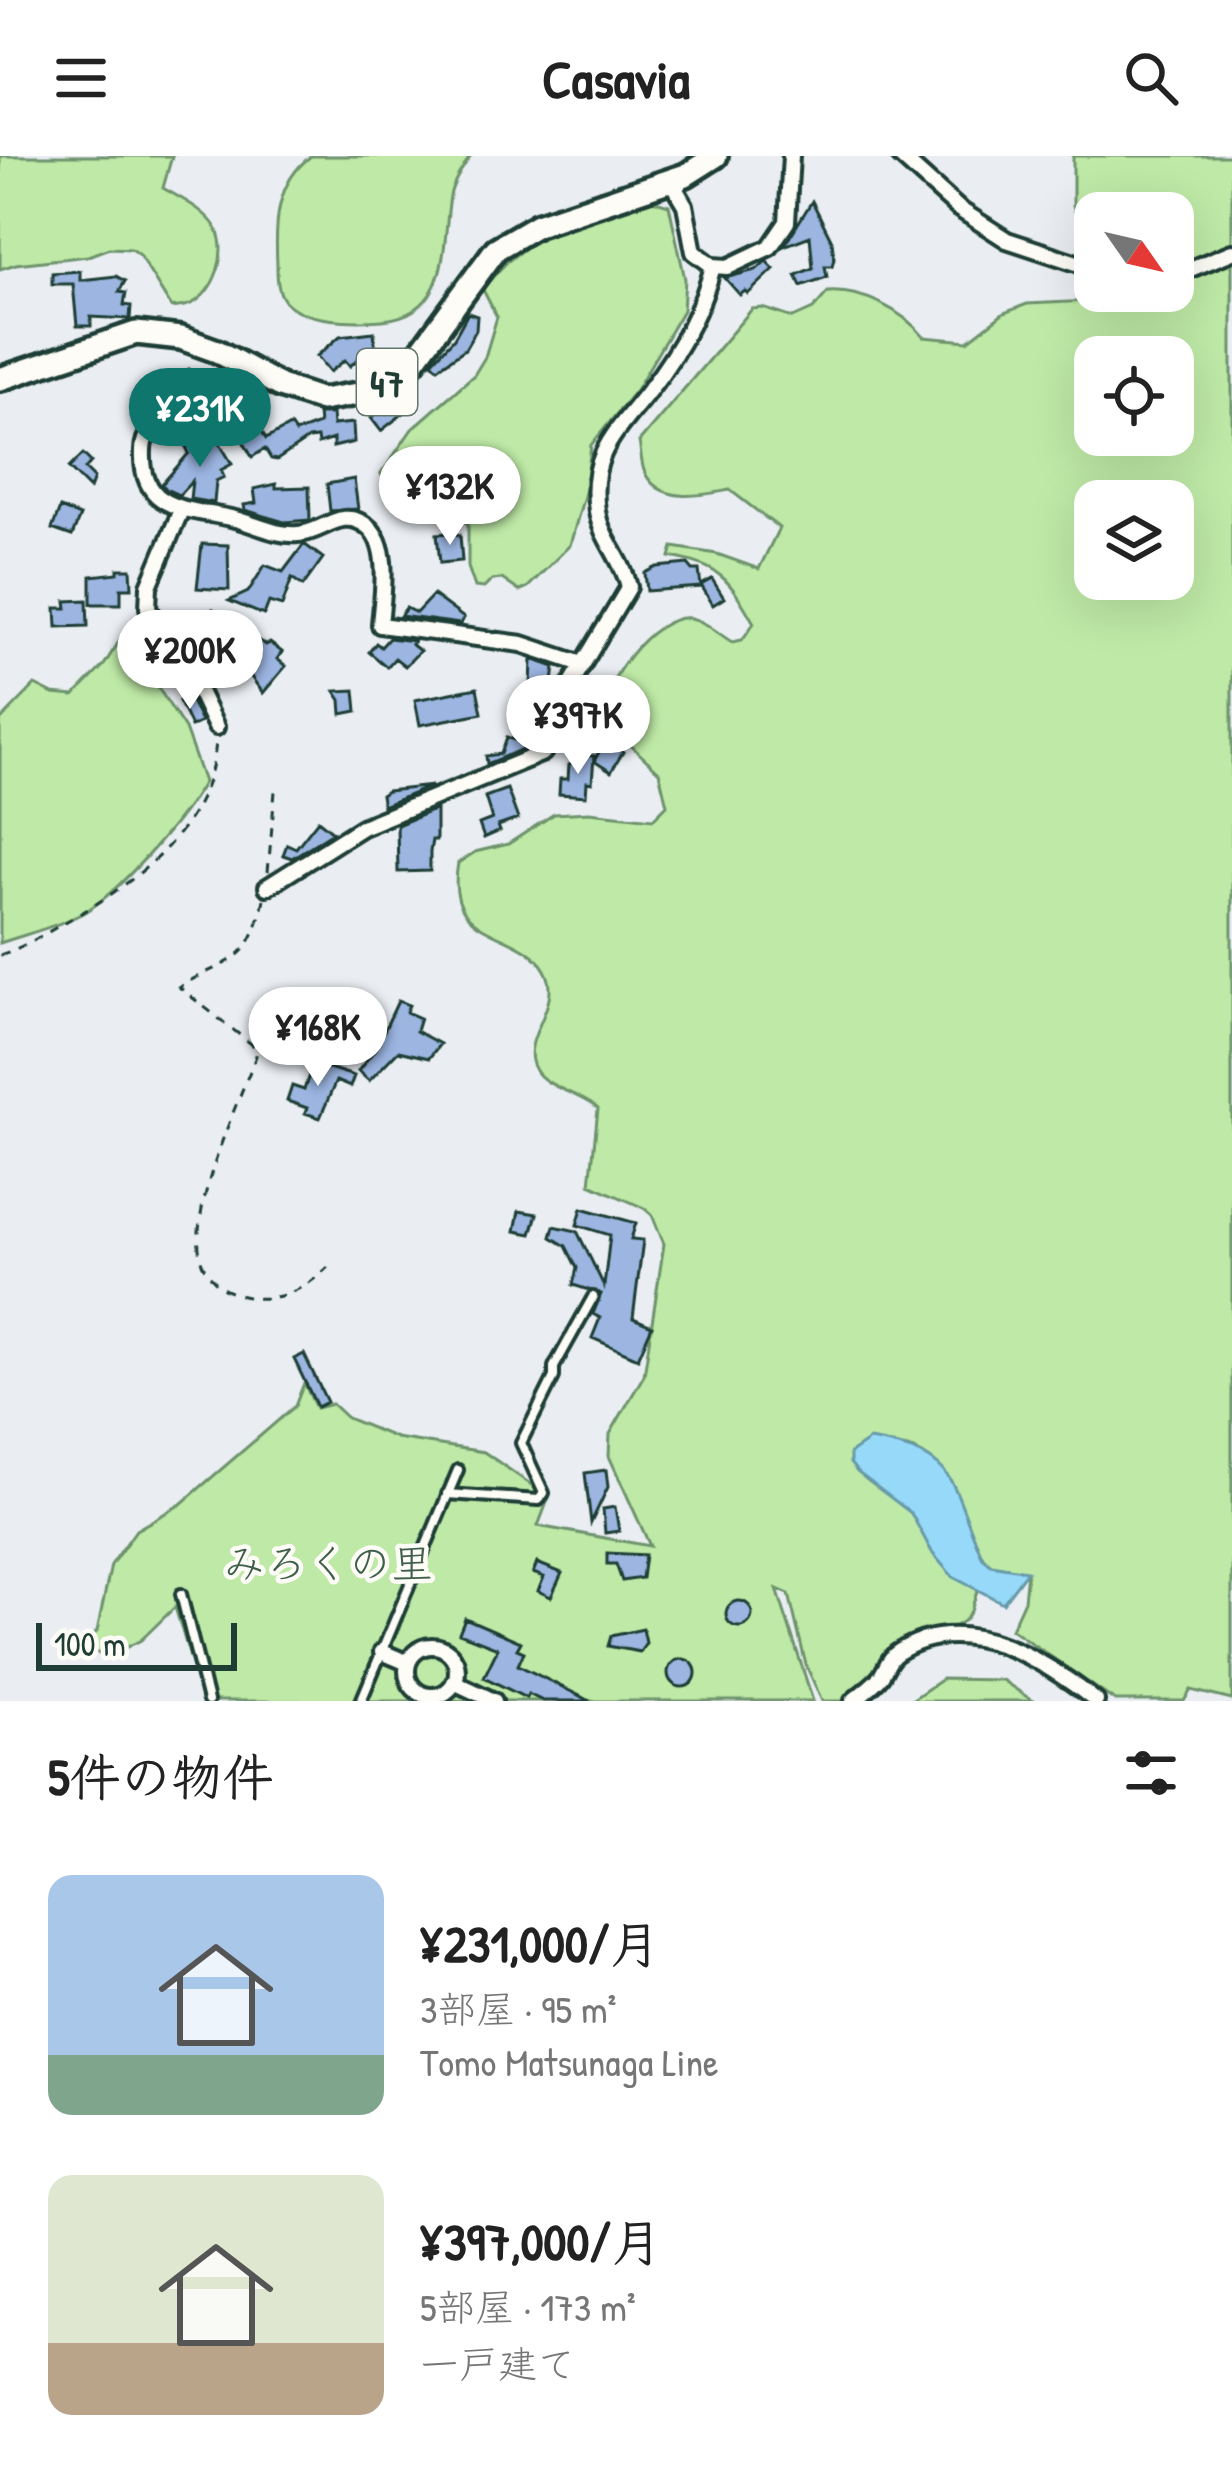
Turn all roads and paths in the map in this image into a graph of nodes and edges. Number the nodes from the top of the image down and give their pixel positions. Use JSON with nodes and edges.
{"nodes":[{"id":1,"x":716,"y":156,"type":"edge"},
{"id":2,"x":790,"y":156,"type":"edge"},
{"id":3,"x":900,"y":156,"type":"edge"},
{"id":4,"x":686,"y":175,"type":"junction"},
{"id":5,"x":1232,"y":252,"type":"edge"},
{"id":6,"x":1074,"y":262,"type":"edge"},
{"id":7,"x":712,"y":266,"type":"junction"},
{"id":8,"x":1194,"y":268,"type":"edge"},
{"id":9,"x":252,"y":372,"type":"junction"},
{"id":10,"x":0,"y":379,"type":"edge"},
{"id":11,"x":181,"y":510,"type":"junction"},
{"id":12,"x":582,"y":664,"type":"junction"},
{"id":13,"x":216,"y":727,"type":"joint"},
{"id":14,"x":275,"y":791,"type":"dead end"},
{"id":15,"x":267,"y":886,"type":"junction"},
{"id":16,"x":0,"y":955,"type":"edge"},
{"id":17,"x":328,"y":1267,"type":"dead end"},
{"id":18,"x":592,"y":1297,"type":"dead end"},
{"id":19,"x":458,"y":1470,"type":"dead end"},
{"id":20,"x":447,"y":1494,"type":"junction"},
{"id":21,"x":181,"y":1594,"type":"dead end"},
{"id":22,"x":382,"y":1652,"type":"junction"},
{"id":23,"x":408,"y":1663,"type":"junction"},
{"id":24,"x":459,"y":1684,"type":"junction"},
{"id":25,"x":208,"y":1701,"type":"edge"},
{"id":26,"x":361,"y":1701,"type":"edge"},
{"id":27,"x":455,"y":1701,"type":"edge"},
{"id":28,"x":494,"y":1701,"type":"edge"},
{"id":29,"x":853,"y":1701,"type":"edge"},
{"id":30,"x":1096,"y":1701,"type":"edge"}],
"edges":[{"from":1,"to":4,"type":"main road","number":"47"},
{"from":2,"to":7,"type":"street"},
{"from":3,"to":6,"type":"street"},
{"from":4,"to":7,"type":"street"},
{"from":4,"to":9,"type":"main road","number":"47"},
{"from":5,"to":8,"type":"street"},
{"from":7,"to":12,"type":"street"},
{"from":9,"to":10,"type":"main road","number":"47"},
{"from":9,"to":11,"type":"street"},
{"from":11,"to":12,"type":"street"},
{"from":11,"to":13,"type":"street"},
{"from":12,"to":15,"type":"street"},
{"from":13,"to":16,"type":"path"},
{"from":14,"to":15,"type":"path"},
{"from":15,"to":17,"type":"path"},
{"from":18,"to":20,"type":"lane"},
{"from":19,"to":20,"type":"lane"},
{"from":20,"to":22,"type":"lane"},
{"from":21,"to":25,"type":"lane"},
{"from":22,"to":23,"type":"street"},
{"from":22,"to":26,"type":"lane"},
{"from":23,"to":24,"type":"street"},
{"from":23,"to":24,"type":"street"},
{"from":24,"to":27,"type":"street"},
{"from":24,"to":28,"type":"street"},
{"from":29,"to":30,"type":"street"}]}
